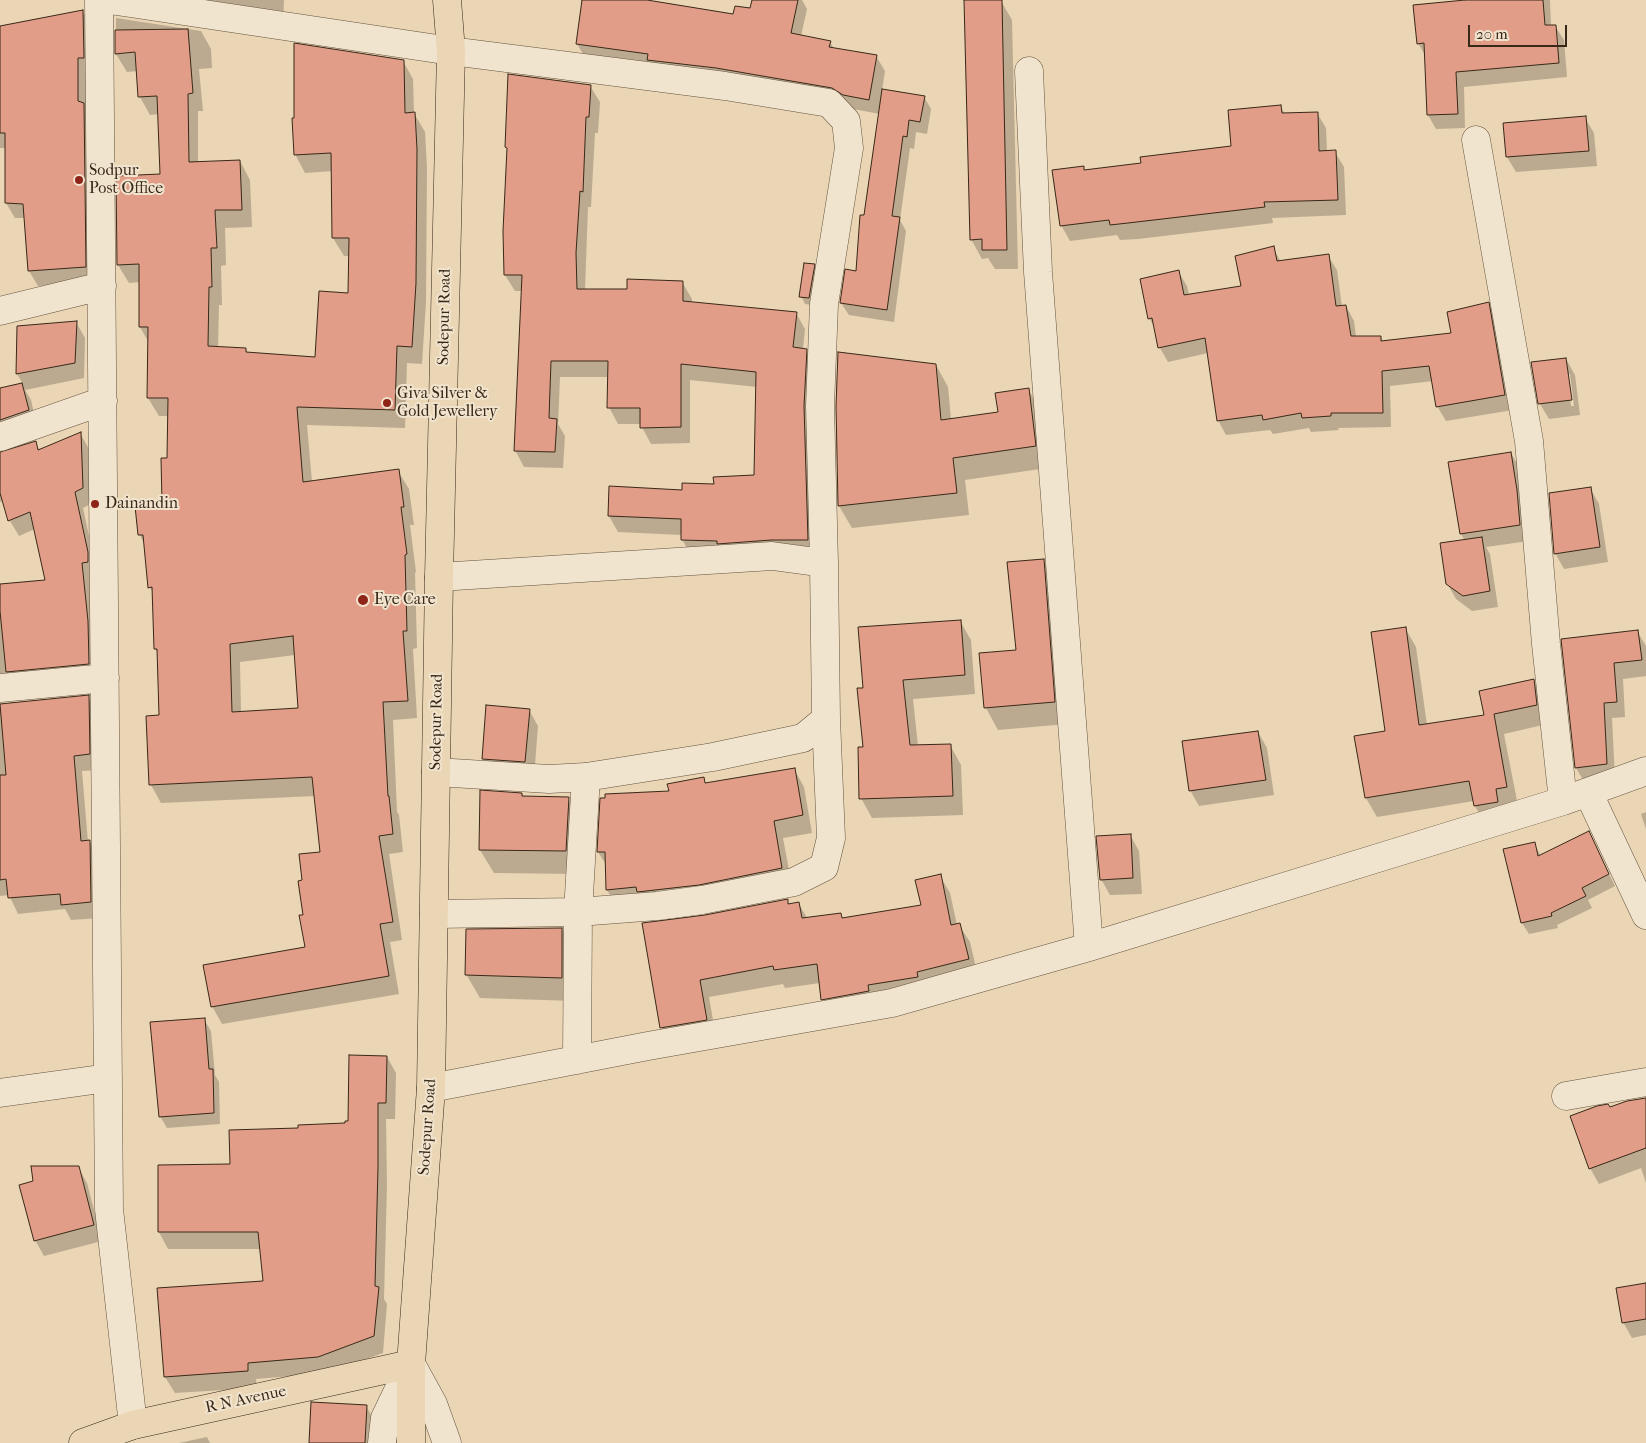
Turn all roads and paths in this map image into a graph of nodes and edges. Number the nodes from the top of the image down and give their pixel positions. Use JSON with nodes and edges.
{"nodes":[{"id":1,"x":99,"y":0,"type":"edge"},
{"id":2,"x":110,"y":0,"type":"edge"},
{"id":3,"x":447,"y":0,"type":"edge"},
{"id":4,"x":451,"y":51,"type":"junction"},
{"id":5,"x":1029,"y":71,"type":"dead end"},
{"id":6,"x":1476,"y":140,"type":"dead end"},
{"id":7,"x":102,"y":286,"type":"junction"},
{"id":8,"x":0,"y":311,"type":"edge"},
{"id":9,"x":103,"y":401,"type":"junction"},
{"id":10,"x":0,"y":437,"type":"edge"},
{"id":11,"x":824,"y":563,"type":"junction"},
{"id":12,"x":439,"y":577,"type":"junction"},
{"id":13,"x":105,"y":678,"type":"junction"},
{"id":14,"x":0,"y":688,"type":"edge"},
{"id":15,"x":826,"y":719,"type":"junction"},
{"id":16,"x":1646,"y":771,"type":"edge"},
{"id":17,"x":436,"y":772,"type":"junction"},
{"id":18,"x":586,"y":777,"type":"junction"},
{"id":19,"x":1588,"y":792,"type":"junction"},
{"id":20,"x":1562,"y":801,"type":"junction"},
{"id":21,"x":578,"y":912,"type":"junction"},
{"id":22,"x":434,"y":914,"type":"junction"},
{"id":23,"x":1646,"y":916,"type":"edge"},
{"id":24,"x":1089,"y":947,"type":"junction"},
{"id":25,"x":577,"y":1060,"type":"junction"},
{"id":26,"x":108,"y":1078,"type":"junction"},
{"id":27,"x":1646,"y":1082,"type":"edge"},
{"id":28,"x":431,"y":1088,"type":"junction"},
{"id":29,"x":0,"y":1093,"type":"edge"},
{"id":30,"x":1566,"y":1096,"type":"dead end"},
{"id":31,"x":411,"y":1364,"type":"junction"},
{"id":32,"x":133,"y":1425,"type":"junction"},
{"id":33,"x":83,"y":1443,"type":"edge"},
{"id":34,"x":382,"y":1443,"type":"edge"},
{"id":35,"x":412,"y":1443,"type":"edge"},
{"id":36,"x":447,"y":1443,"type":"edge"}],
"edges":[{"from":1,"to":7,"type":"street"},
{"from":2,"to":4,"type":"street"},
{"from":3,"to":4,"type":"main road","name":"Sodepur Road"},
{"from":4,"to":11,"type":"street"},
{"from":4,"to":12,"type":"main road","name":"Sodepur Road"},
{"from":5,"to":24,"type":"street"},
{"from":6,"to":20,"type":"street"},
{"from":7,"to":8,"type":"street"},
{"from":7,"to":9,"type":"street"},
{"from":9,"to":10,"type":"street"},
{"from":9,"to":13,"type":"street"},
{"from":11,"to":12,"type":"street"},
{"from":11,"to":15,"type":"street"},
{"from":12,"to":17,"type":"main road","name":"Sodepur Road"},
{"from":13,"to":14,"type":"street"},
{"from":13,"to":26,"type":"street"},
{"from":15,"to":18,"type":"street"},
{"from":15,"to":21,"type":"street"},
{"from":16,"to":19,"type":"street"},
{"from":17,"to":18,"type":"street"},
{"from":17,"to":22,"type":"main road","name":"Sodepur Road"},
{"from":18,"to":21,"type":"street"},
{"from":19,"to":20,"type":"street"},
{"from":19,"to":23,"type":"street"},
{"from":20,"to":24,"type":"street"},
{"from":21,"to":22,"type":"street"},
{"from":21,"to":25,"type":"street"},
{"from":22,"to":28,"type":"main road","name":"Sodepur Road"},
{"from":24,"to":25,"type":"street"},
{"from":25,"to":28,"type":"street"},
{"from":26,"to":29,"type":"street"},
{"from":26,"to":32,"type":"street"},
{"from":27,"to":30,"type":"street"},
{"from":28,"to":31,"type":"main road","name":"Sodepur Road"},
{"from":31,"to":32,"type":"main road","name":"R N Avenue"},
{"from":31,"to":34,"type":"street"},
{"from":31,"to":35,"type":"main road","name":"Sodepur Road"},
{"from":31,"to":36,"type":"street"},
{"from":32,"to":33,"type":"main road","name":"R N Avenue"}]}
